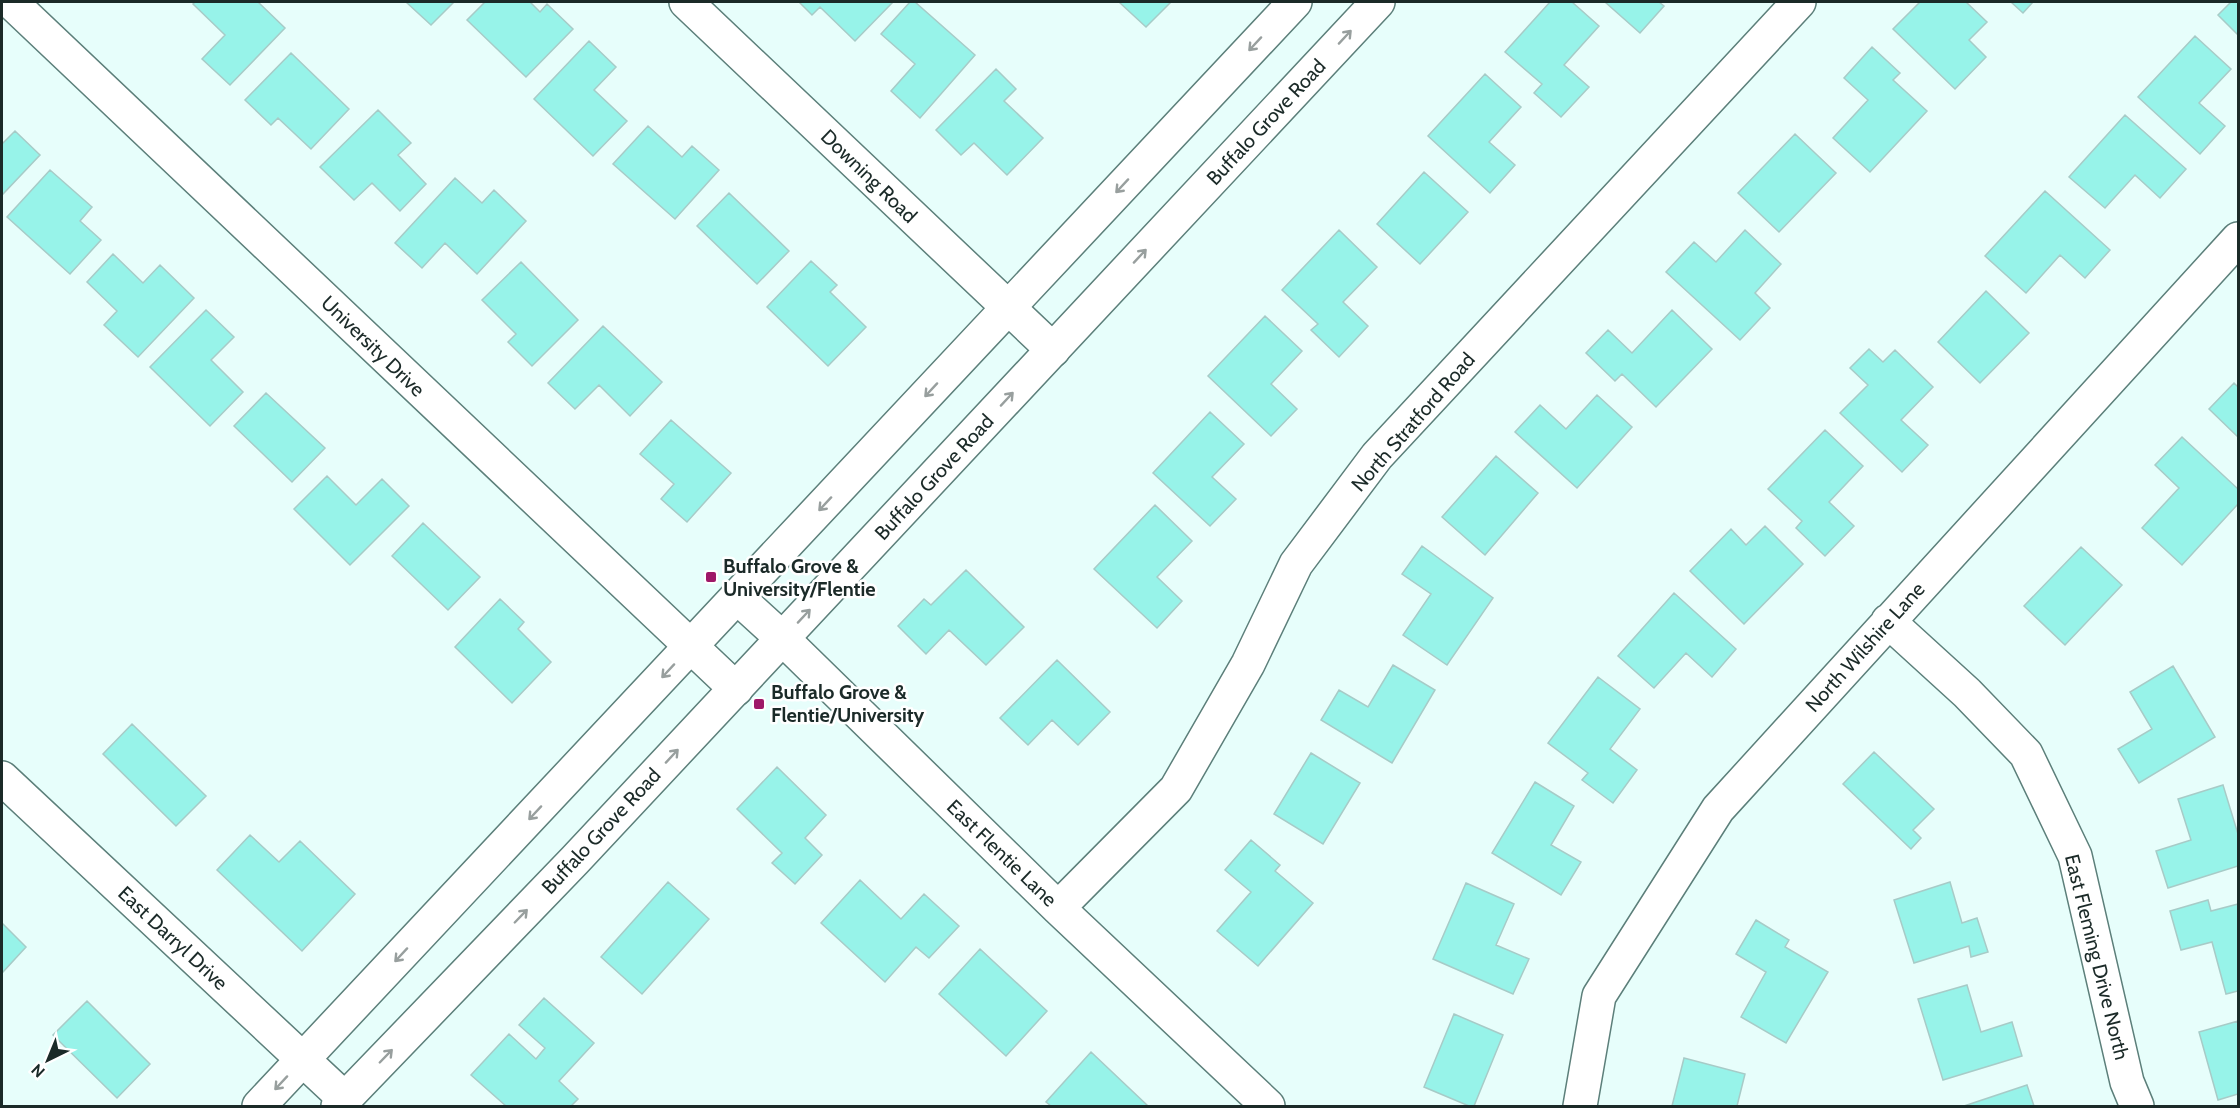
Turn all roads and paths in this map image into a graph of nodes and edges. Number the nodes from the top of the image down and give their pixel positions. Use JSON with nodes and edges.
{"nodes":[{"id":1,"x":10,"y":2,"type":"edge"},
{"id":2,"x":686,"y":2,"type":"edge"},
{"id":3,"x":1295,"y":2,"type":"edge"},
{"id":4,"x":1378,"y":2,"type":"edge"},
{"id":5,"x":1799,"y":2,"type":"edge"},
{"id":6,"x":2238,"y":239,"type":"edge"},
{"id":7,"x":1007,"y":308,"type":"junction"},
{"id":8,"x":1053,"y":350,"type":"junction"},
{"id":9,"x":737,"y":597,"type":"junction"},
{"id":10,"x":1888,"y":621,"type":"junction"},
{"id":11,"x":783,"y":639,"type":"junction"},
{"id":12,"x":690,"y":647,"type":"junction"},
{"id":13,"x":736,"y":689,"type":"junction"},
{"id":14,"x":2,"y":778,"type":"edge"},
{"id":15,"x":1058,"y":908,"type":"junction"},
{"id":16,"x":304,"y":1059,"type":"junction"},
{"id":17,"x":341,"y":1103,"type":"edge"},
{"id":18,"x":259,"y":1107,"type":"edge"},
{"id":19,"x":1268,"y":1107,"type":"edge"},
{"id":20,"x":1580,"y":1107,"type":"edge"},
{"id":21,"x":2137,"y":1107,"type":"edge"}],
"edges":[{"from":1,"to":12,"type":"street","name":"University Drive"},
{"from":2,"to":7,"type":"street","name":"Downing Road"},
{"from":3,"to":7,"type":"street","one_way":true},
{"from":8,"to":4,"type":"street","name":"Buffalo Grove Road","one_way":true},
{"from":5,"to":15,"type":"street","name":"North Stratford Road"},
{"from":6,"to":10,"type":"street","name":"North Wilshire Lane"},
{"from":7,"to":8,"type":"street","name":"Downing Road"},
{"from":7,"to":9,"type":"street","one_way":true},
{"from":11,"to":8,"type":"street","name":"Buffalo Grove Road","one_way":true},
{"from":9,"to":11,"type":"street","name":"East Flentie Lane"},
{"from":9,"to":12,"type":"street"},
{"from":10,"to":20,"type":"street","name":"North Wilshire Lane"},
{"from":10,"to":21,"type":"street","name":"East Fleming Drive North"},
{"from":11,"to":13,"type":"street","name":"Buffalo Grove Road"},
{"from":11,"to":15,"type":"street","name":"East Flentie Lane"},
{"from":12,"to":13,"type":"street","name":"University Drive"},
{"from":12,"to":16,"type":"street","one_way":true},
{"from":17,"to":13,"type":"street","name":"Buffalo Grove Road","one_way":true},
{"from":14,"to":16,"type":"street","name":"East Darryl Drive"},
{"from":15,"to":19,"type":"street","name":"East Flentie Lane"},
{"from":16,"to":17,"type":"street","name":"East Darryl Drive"},
{"from":16,"to":18,"type":"street","one_way":true}]}
